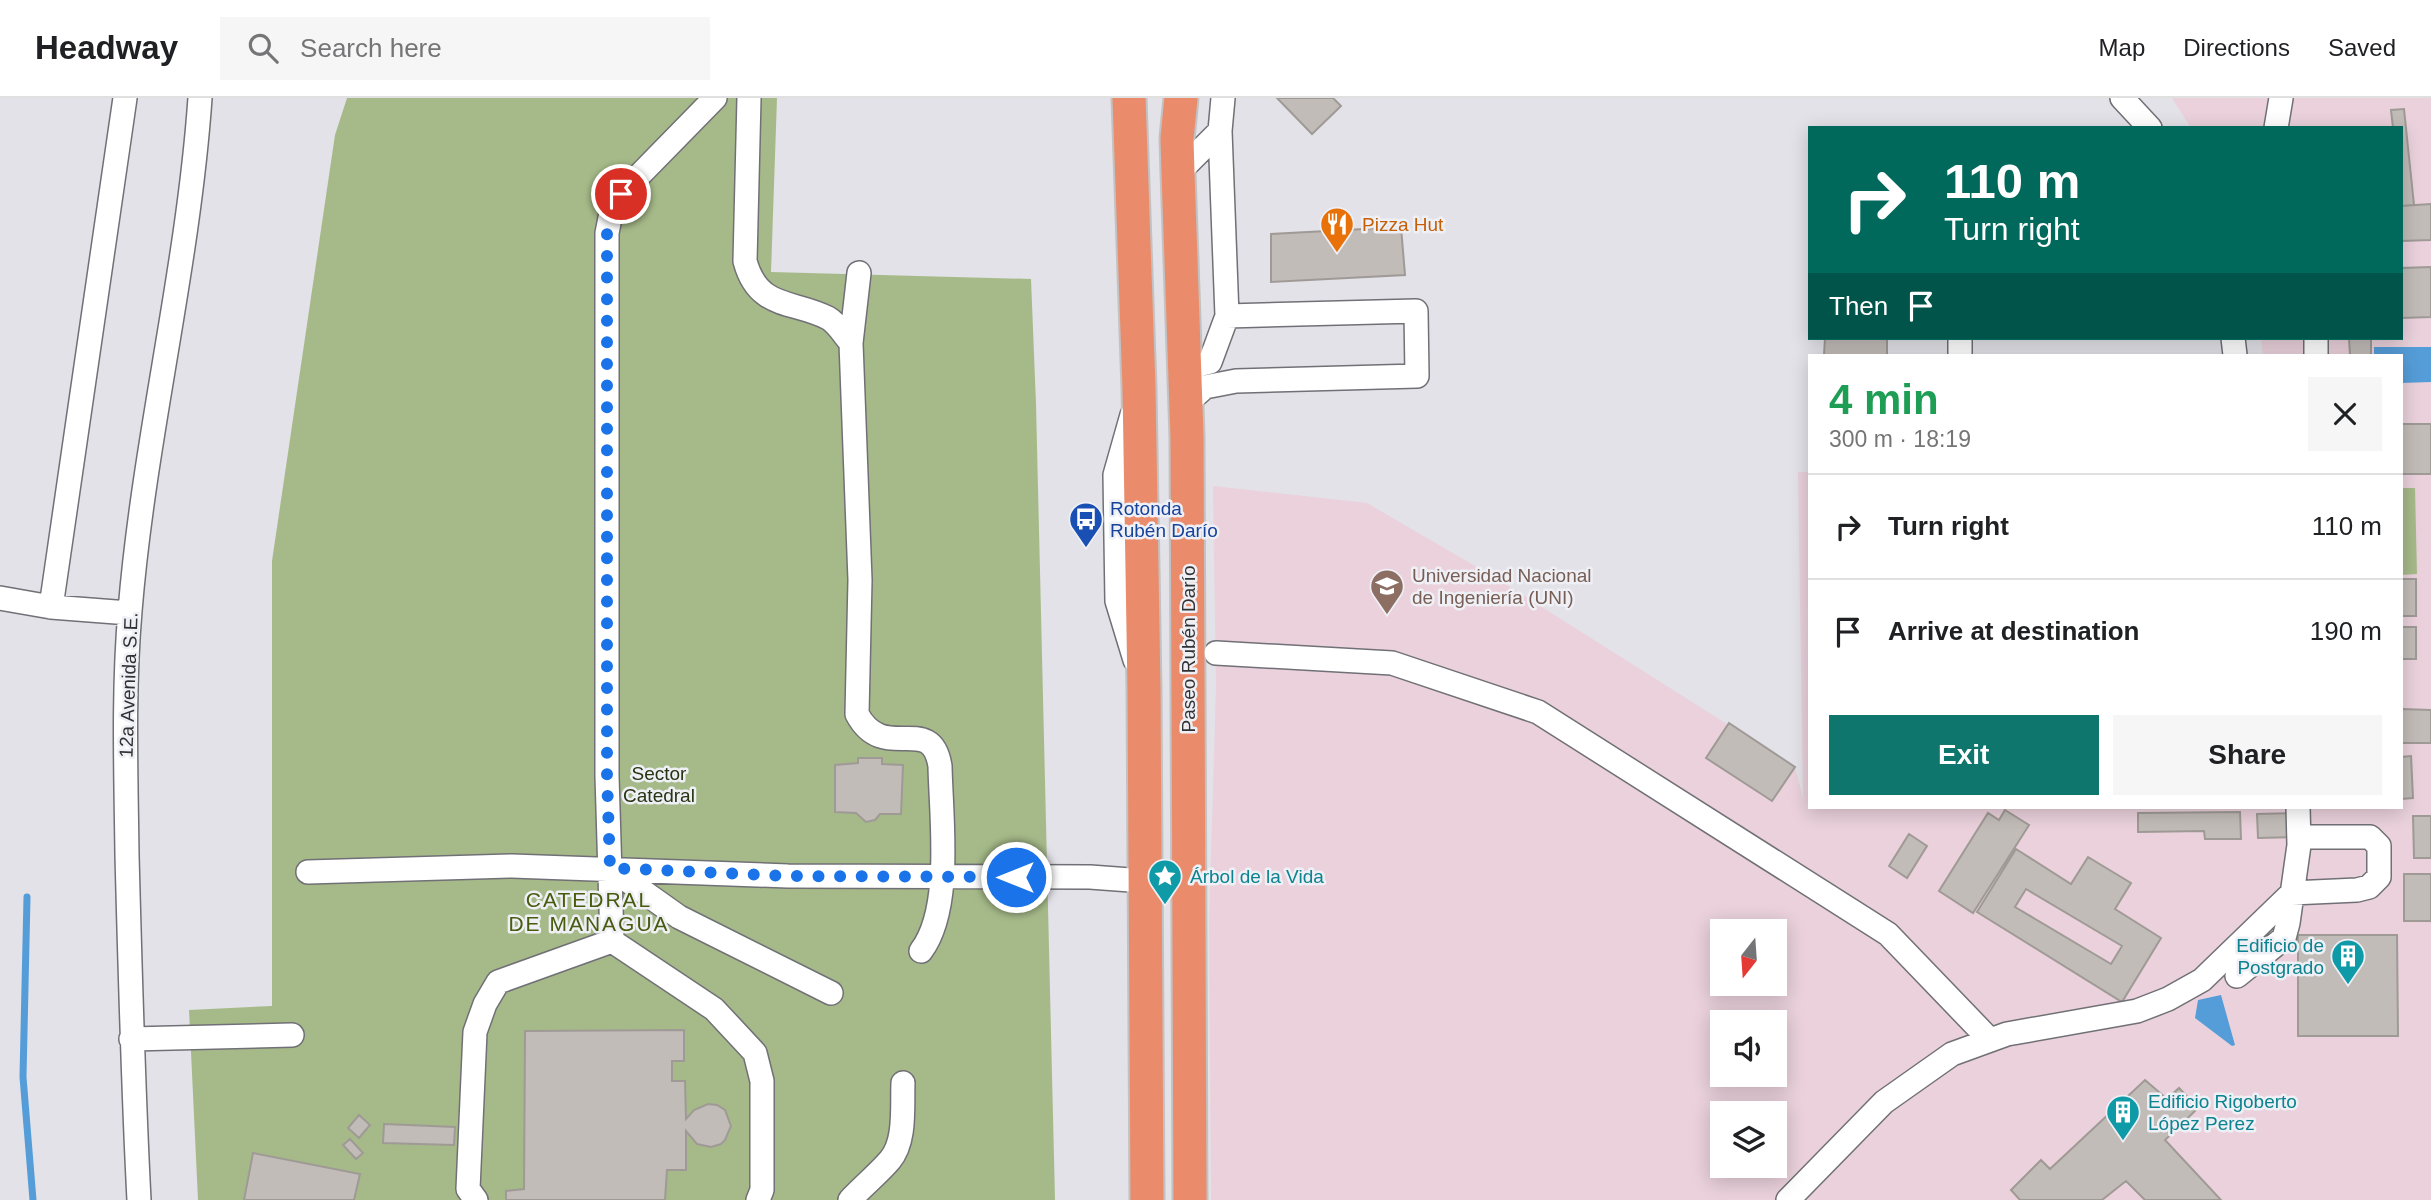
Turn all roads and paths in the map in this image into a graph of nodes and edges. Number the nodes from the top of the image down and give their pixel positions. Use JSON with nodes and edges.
{"nodes":[{"id":1,"x":125,"y":98,"type":"edge"},
{"id":2,"x":200,"y":98,"type":"edge"},
{"id":3,"x":215,"y":98,"type":"edge"},
{"id":4,"x":715,"y":98,"type":"edge"},
{"id":5,"x":749,"y":98,"type":"edge"},
{"id":6,"x":1129,"y":98,"type":"edge"},
{"id":7,"x":1181,"y":98,"type":"edge"},
{"id":8,"x":1223,"y":98,"type":"edge"},
{"id":9,"x":2122,"y":98,"type":"edge"},
{"id":10,"x":2281,"y":98,"type":"edge"},
{"id":11,"x":2148,"y":126,"type":"edge"},
{"id":12,"x":2276,"y":126,"type":"edge"},
{"id":13,"x":1220,"y":131,"type":"junction"},
{"id":14,"x":1178,"y":173,"type":"junction"},
{"id":15,"x":194,"y":174,"type":"junction"},
{"id":16,"x":859,"y":273,"type":"dead end"},
{"id":17,"x":1227,"y":316,"type":"junction"},
{"id":18,"x":851,"y":343,"type":"junction"},
{"id":19,"x":1185,"y":368,"type":"junction"},
{"id":20,"x":1187,"y":437,"type":"junction"},
{"id":21,"x":0,"y":598,"type":"edge"},
{"id":22,"x":51,"y":607,"type":"junction"},
{"id":23,"x":130,"y":612,"type":"junction"},
{"id":24,"x":1216,"y":653,"type":"dead end"},
{"id":25,"x":2298,"y":809,"type":"edge"},
{"id":26,"x":2299,"y":836,"type":"junction"},
{"id":27,"x":610,"y":868,"type":"junction"},
{"id":28,"x":308,"y":872,"type":"dead end"},
{"id":29,"x":942,"y":877,"type":"junction"},
{"id":30,"x":1144,"y":881,"type":"junction"},
{"id":31,"x":2292,"y":893,"type":"junction"},
{"id":32,"x":612,"y":941,"type":"junction"},
{"id":33,"x":920,"y":951,"type":"dead end"},
{"id":34,"x":2236,"y":976,"type":"dead end"},
{"id":35,"x":831,"y":993,"type":"dead end"},
{"id":36,"x":292,"y":1035,"type":"dead end"},
{"id":37,"x":1989,"y":1039,"type":"junction"},
{"id":38,"x":131,"y":1040,"type":"junction"},
{"id":39,"x":903,"y":1083,"type":"dead end"},
{"id":40,"x":139,"y":1200,"type":"edge"},
{"id":41,"x":476,"y":1200,"type":"edge"},
{"id":42,"x":758,"y":1200,"type":"edge"},
{"id":43,"x":850,"y":1200,"type":"edge"},
{"id":44,"x":1147,"y":1200,"type":"edge"},
{"id":45,"x":1190,"y":1200,"type":"edge"},
{"id":46,"x":1788,"y":1200,"type":"edge"}],
"edges":[{"from":1,"to":22,"type":"street"},
{"from":2,"to":15,"type":"street","name":"12a Avenida S.E."},
{"from":3,"to":15,"type":"street","name":"12a Avenida S.E."},
{"from":4,"to":27,"type":"street"},
{"from":5,"to":18,"type":"street"},
{"from":6,"to":30,"type":"highway"},
{"from":7,"to":14,"type":"highway","name":"Paseo Rubén Darío"},
{"from":8,"to":13,"type":"street"},
{"from":9,"to":11,"type":"street"},
{"from":10,"to":12,"type":"street"},
{"from":13,"to":14,"type":"street"},
{"from":13,"to":17,"type":"street"},
{"from":14,"to":19,"type":"highway","name":"Paseo Rubén Darío"},
{"from":15,"to":23,"type":"street","name":"12a Avenida S.E."},
{"from":16,"to":18,"type":"street"},
{"from":17,"to":19,"type":"street"},
{"from":17,"to":20,"type":"street"},
{"from":18,"to":29,"type":"street"},
{"from":19,"to":20,"type":"highway","name":"Paseo Rubén Darío"},
{"from":20,"to":45,"type":"highway","name":"Paseo Rubén Darío"},
{"from":21,"to":22,"type":"street"},
{"from":22,"to":23,"type":"street"},
{"from":23,"to":38,"type":"street","name":"12a Avenida S.E."},
{"from":24,"to":37,"type":"street"},
{"from":25,"to":26,"type":"street"},
{"from":26,"to":31,"type":"street"},
{"from":26,"to":31,"type":"street"},
{"from":27,"to":28,"type":"street"},
{"from":27,"to":29,"type":"street"},
{"from":27,"to":32,"type":"street"},
{"from":27,"to":35,"type":"street"},
{"from":29,"to":30,"type":"street"},
{"from":29,"to":33,"type":"street"},
{"from":30,"to":44,"type":"highway"},
{"from":31,"to":34,"type":"street"},
{"from":31,"to":37,"type":"street"},
{"from":32,"to":41,"type":"street"},
{"from":32,"to":42,"type":"street"},
{"from":36,"to":38,"type":"street"},
{"from":37,"to":46,"type":"street"},
{"from":38,"to":40,"type":"street","name":"12a Avenida S.E."},
{"from":39,"to":43,"type":"street"}]}
